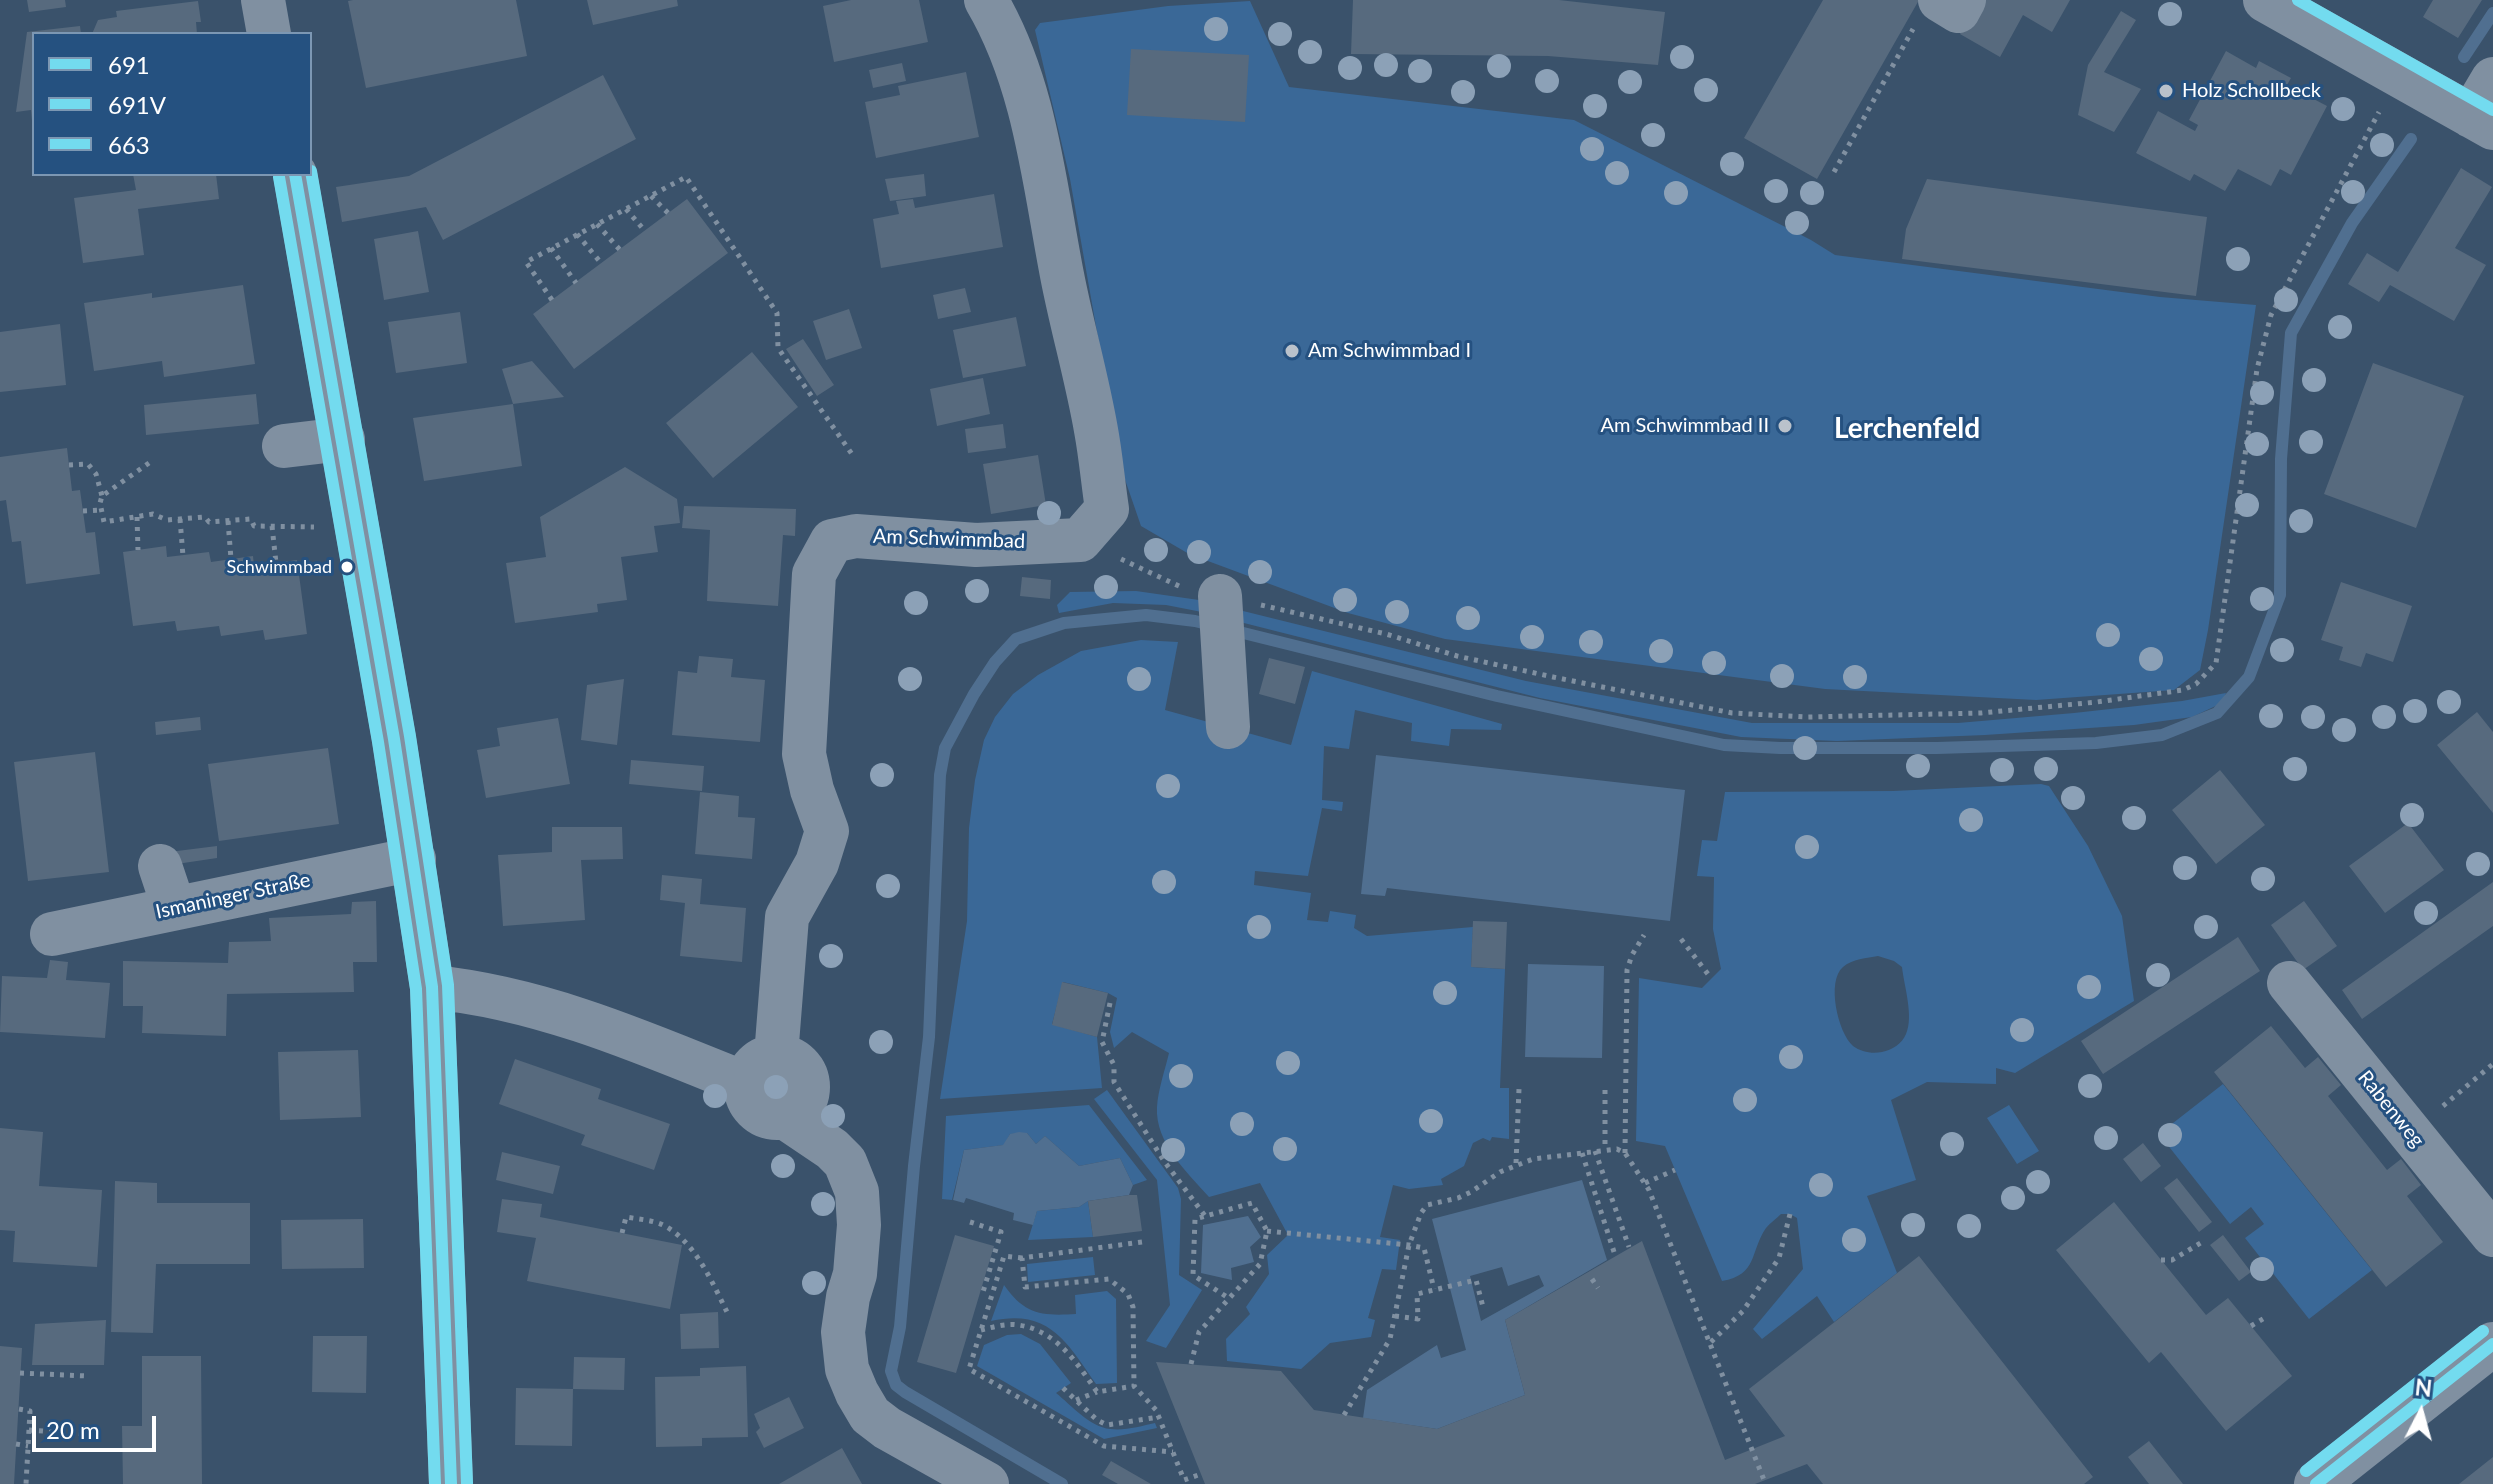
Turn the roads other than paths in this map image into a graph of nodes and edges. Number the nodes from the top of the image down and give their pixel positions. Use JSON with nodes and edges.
{"nodes":[{"id":1,"x":263,"y":0,"type":"edge"},
{"id":2,"x":986,"y":0,"type":"edge"},
{"id":3,"x":1964,"y":0,"type":"edge"},
{"id":4,"x":2265,"y":0,"type":"edge"},
{"id":5,"x":1927,"y":13,"type":"edge"},
{"id":6,"x":269,"y":32,"type":"edge"},
{"id":7,"x":2493,"y":79,"type":"edge"},
{"id":8,"x":2482,"y":122,"type":"edge"},
{"id":9,"x":295,"y":176,"type":"edge"},
{"id":10,"x":343,"y":439,"type":"junction"},
{"id":11,"x":284,"y":446,"type":"dead end"},
{"id":12,"x":1221,"y":615,"type":"road end"},
{"id":13,"x":1228,"y":727,"type":"dead end"},
{"id":14,"x":414,"y":859,"type":"junction"},
{"id":15,"x":160,"y":866,"type":"dead end"},
{"id":16,"x":174,"y":908,"type":"junction"},
{"id":17,"x":52,"y":934,"type":"dead end"},
{"id":18,"x":2289,"y":983,"type":"dead end"},
{"id":19,"x":432,"y":987,"type":"junction"},
{"id":20,"x":761,"y":1070,"type":"junction"},
{"id":21,"x":2493,"y":1235,"type":"edge"},
{"id":22,"x":2493,"y":1344,"type":"edge"},
{"id":23,"x":451,"y":1484,"type":"edge"},
{"id":24,"x":987,"y":1484,"type":"edge"},
{"id":25,"x":2316,"y":1484,"type":"edge"}],
"edges":[{"from":1,"to":6,"type":"street"},
{"from":2,"to":20,"type":"street","name":"Am Schwimmbad"},
{"from":3,"to":5,"type":"street"},
{"from":4,"to":8,"type":"street"},
{"from":7,"to":8,"type":"street"},
{"from":9,"to":10,"type":"street"},
{"from":10,"to":11,"type":"street"},
{"from":10,"to":14,"type":"street"},
{"from":12,"to":13,"type":"street"},
{"from":14,"to":16,"type":"street","name":"Ismaninger Straße"},
{"from":14,"to":19,"type":"street"},
{"from":15,"to":16,"type":"street"},
{"from":16,"to":17,"type":"street","name":"Ismaninger Straße"},
{"from":18,"to":21,"type":"street","name":"Rabenweg"},
{"from":19,"to":20,"type":"street"},
{"from":19,"to":23,"type":"street"},
{"from":20,"to":24,"type":"street"},
{"from":22,"to":25,"type":"street"}]}
